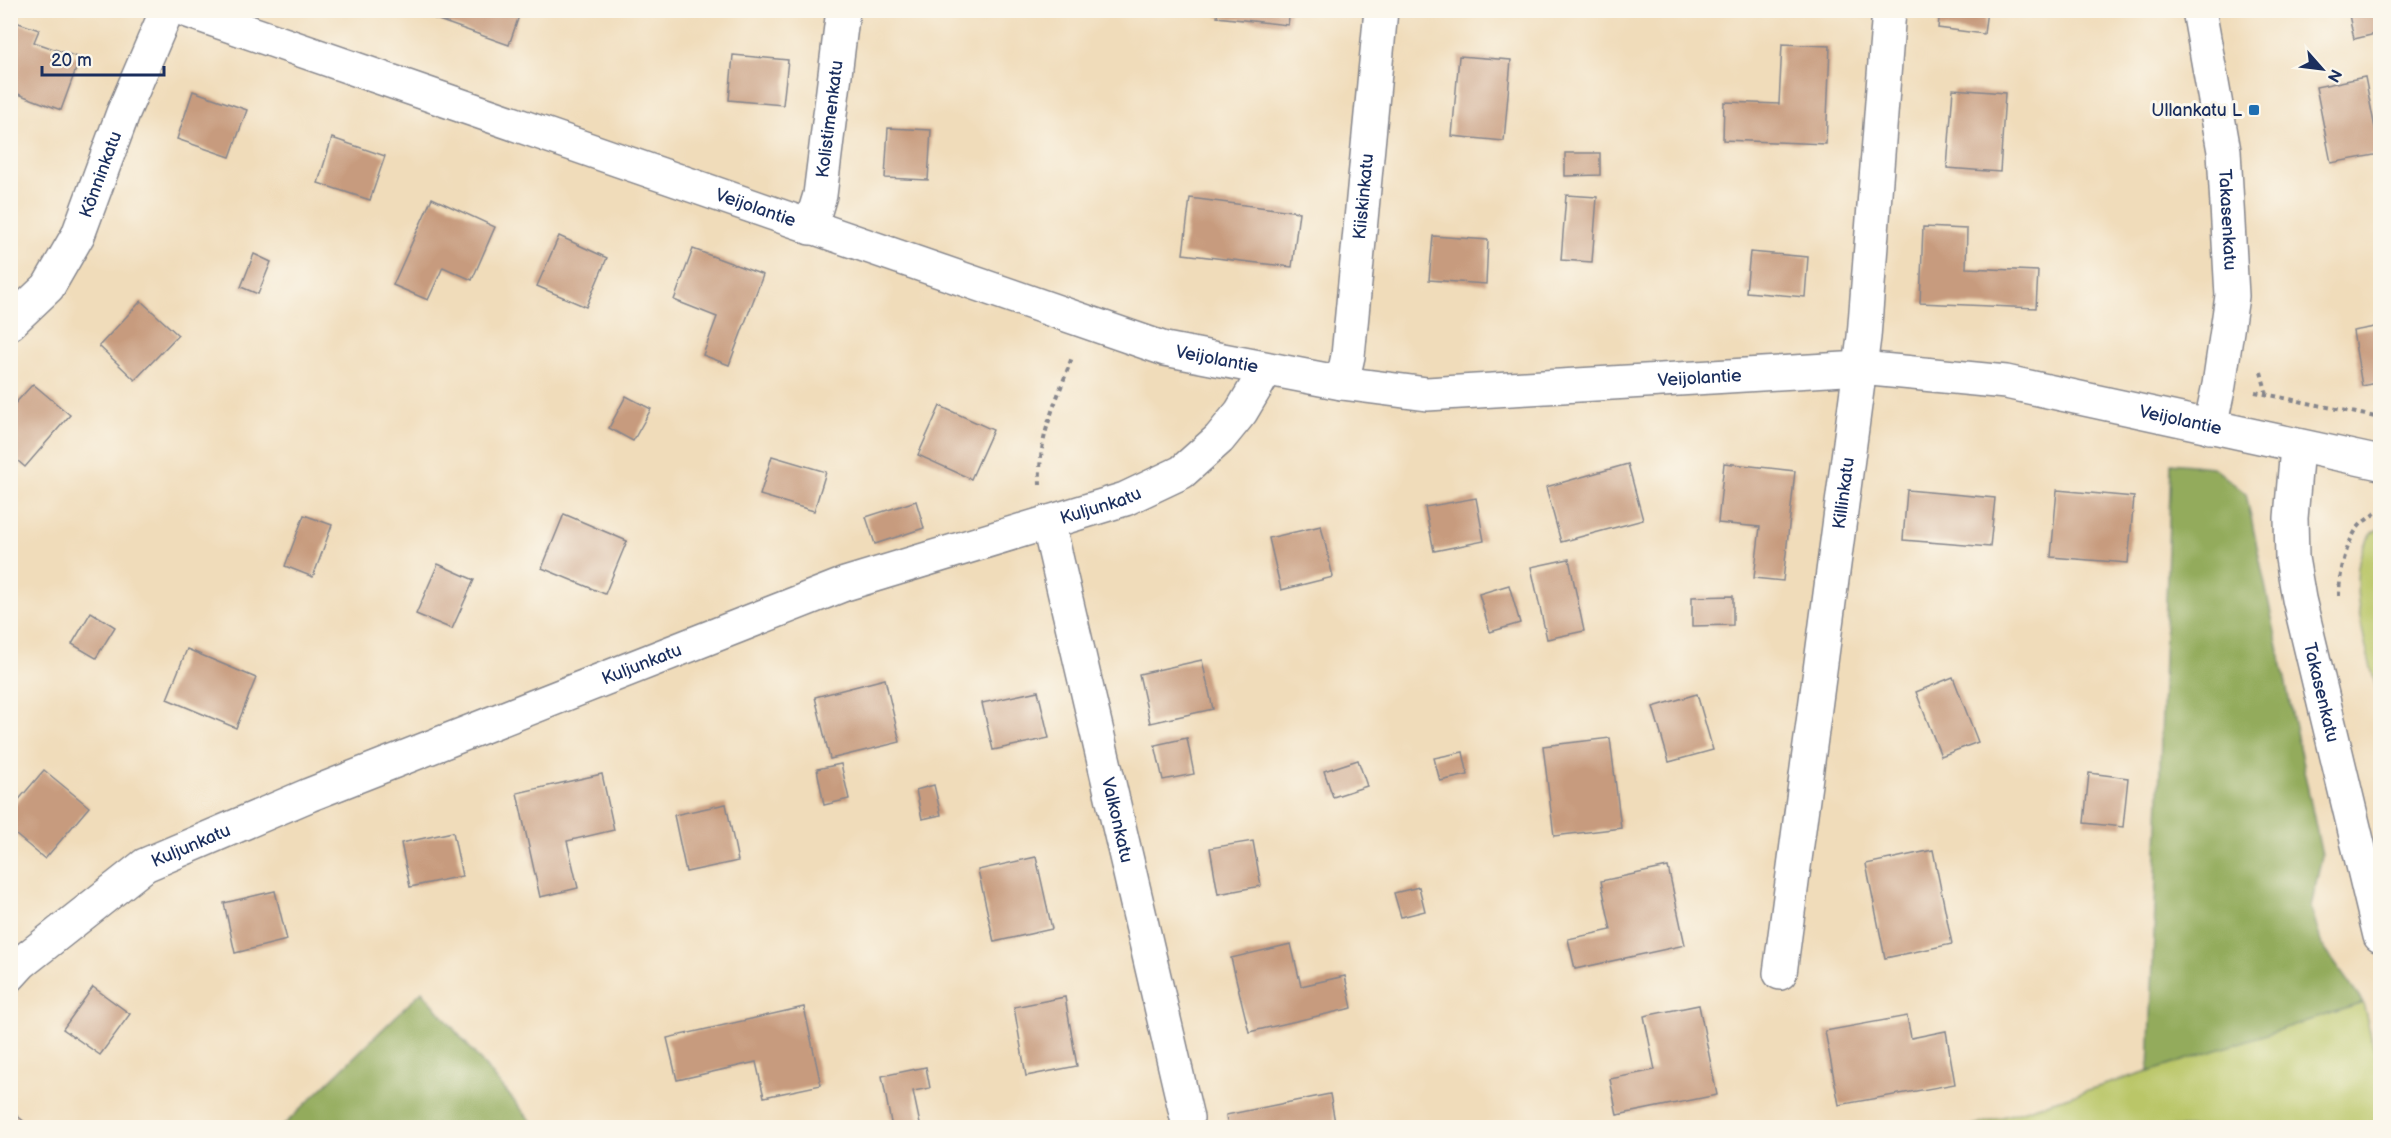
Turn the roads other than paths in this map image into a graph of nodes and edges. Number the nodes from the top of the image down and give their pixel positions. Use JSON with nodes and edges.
{"nodes":[{"id":1,"x":167,"y":10,"type":"edge"},
{"id":2,"x":185,"y":10,"type":"edge"},
{"id":3,"x":843,"y":10,"type":"edge"},
{"id":4,"x":1381,"y":10,"type":"edge"},
{"id":5,"x":1889,"y":10,"type":"edge"},
{"id":6,"x":2199,"y":10,"type":"edge"},
{"id":7,"x":810,"y":228,"type":"junction"},
{"id":8,"x":10,"y":323,"type":"edge"},
{"id":9,"x":1861,"y":368,"type":"junction"},
{"id":10,"x":1266,"y":370,"type":"junction"},
{"id":11,"x":1342,"y":383,"type":"junction"},
{"id":12,"x":2210,"y":428,"type":"junction"},
{"id":13,"x":2297,"y":447,"type":"junction"},
{"id":14,"x":2380,"y":463,"type":"edge"},
{"id":15,"x":1048,"y":522,"type":"junction"},
{"id":16,"x":2380,"y":936,"type":"edge"},
{"id":17,"x":1780,"y":973,"type":"dead end"},
{"id":18,"x":10,"y":975,"type":"edge"},
{"id":19,"x":1186,"y":1118,"type":"dead end"}],
"edges":[{"from":1,"to":8,"type":"street","name":"Könninkatu"},
{"from":2,"to":7,"type":"street","name":"Veijolantie"},
{"from":3,"to":7,"type":"street","name":"Kolistimenkatu"},
{"from":4,"to":11,"type":"street","name":"Kiiskinkatu"},
{"from":5,"to":9,"type":"street","name":"Killinkatu"},
{"from":6,"to":12,"type":"street","name":"Takasenkatu"},
{"from":7,"to":10,"type":"street","name":"Veijolantie"},
{"from":9,"to":11,"type":"street","name":"Veijolantie"},
{"from":9,"to":12,"type":"street","name":"Veijolantie"},
{"from":9,"to":17,"type":"street","name":"Killinkatu"},
{"from":10,"to":11,"type":"street","name":"Veijolantie"},
{"from":10,"to":15,"type":"street","name":"Kuljunkatu"},
{"from":12,"to":13,"type":"street","name":"Veijolantie"},
{"from":13,"to":14,"type":"street","name":"Veijolantie"},
{"from":13,"to":16,"type":"street","name":"Takasenkatu"},
{"from":15,"to":18,"type":"street","name":"Kuljunkatu"},
{"from":15,"to":19,"type":"street","name":"Valkonkatu"}]}
